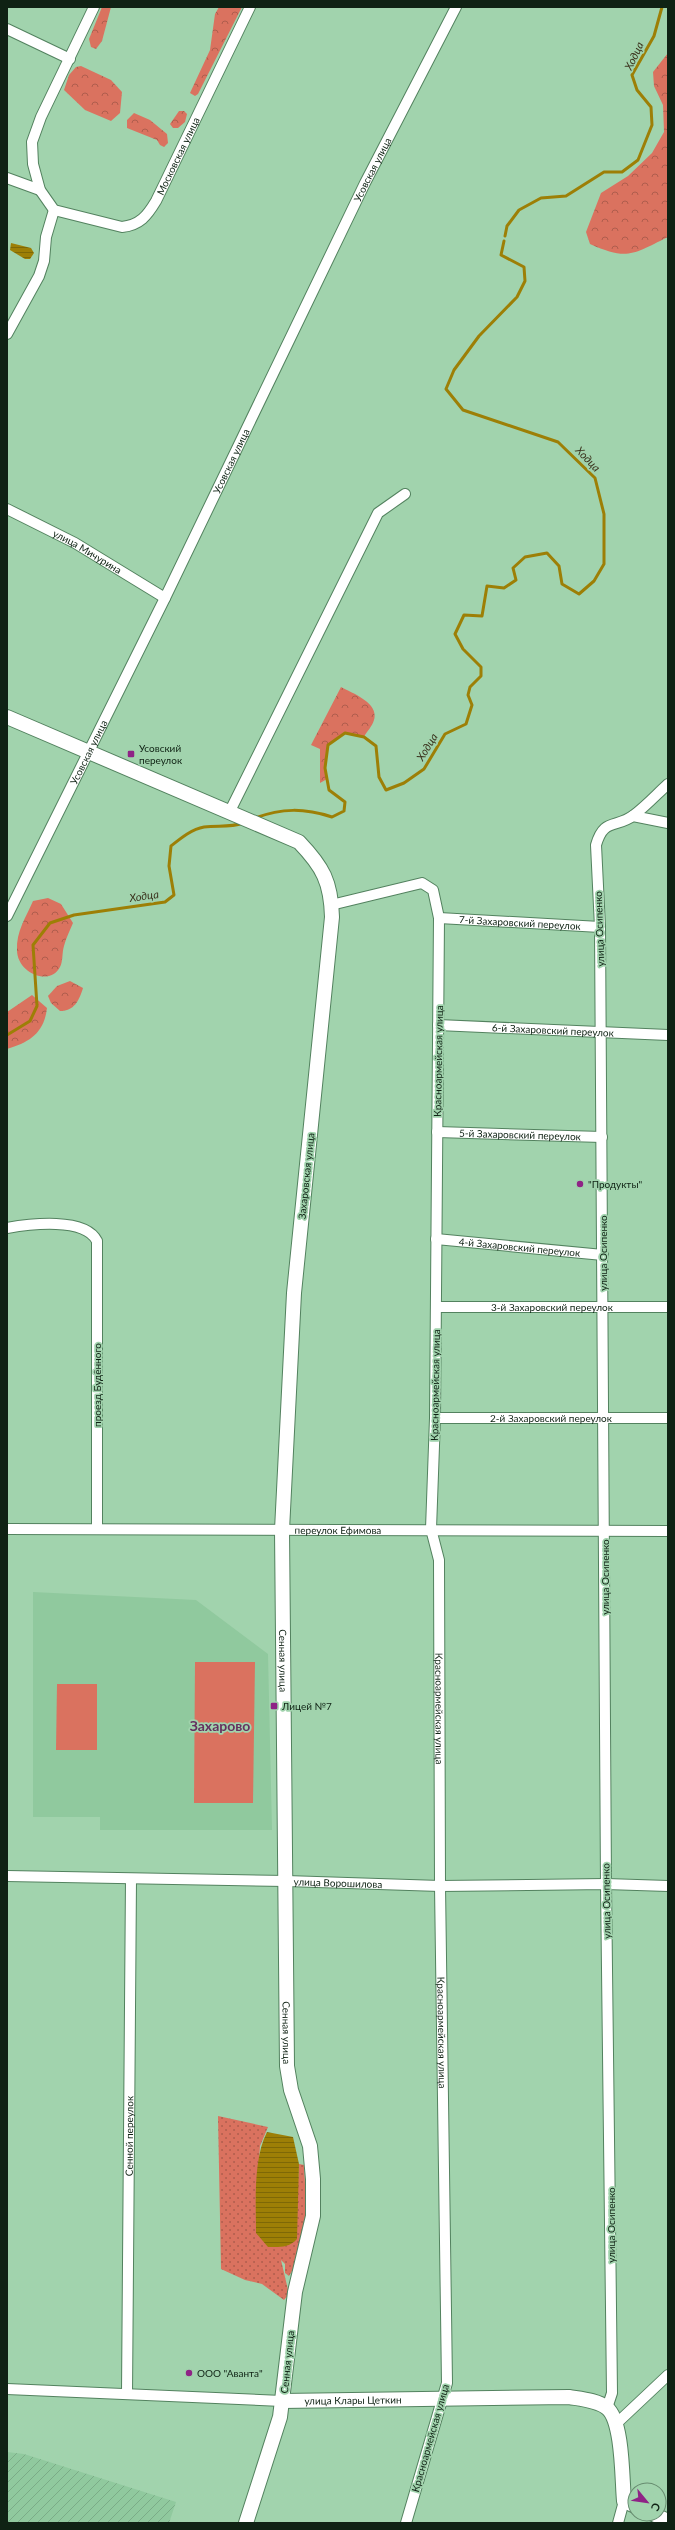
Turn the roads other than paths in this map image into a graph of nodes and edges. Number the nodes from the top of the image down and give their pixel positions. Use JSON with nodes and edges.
{"nodes":[{"id":1,"x":94,"y":7,"type":"edge"},
{"id":2,"x":250,"y":7,"type":"edge"},
{"id":3,"x":456,"y":7,"type":"edge"},
{"id":4,"x":7,"y":29,"type":"edge"},
{"id":5,"x":70,"y":59,"type":"junction"},
{"id":6,"x":7,"y":178,"type":"edge"},
{"id":7,"x":40,"y":190,"type":"junction"},
{"id":8,"x":54,"y":210,"type":"junction"},
{"id":9,"x":7,"y":334,"type":"edge"},
{"id":10,"x":405,"y":494,"type":"dead end"},
{"id":11,"x":7,"y":509,"type":"edge"},
{"id":12,"x":165,"y":598,"type":"junction"},
{"id":13,"x":7,"y":717,"type":"edge"},
{"id":14,"x":89,"y":752,"type":"junction"},
{"id":15,"x":668,"y":784,"type":"edge"},
{"id":16,"x":236,"y":815,"type":"junction"},
{"id":17,"x":633,"y":816,"type":"junction"},
{"id":18,"x":668,"y":823,"type":"edge"},
{"id":19,"x":331,"y":905,"type":"junction"},
{"id":20,"x":7,"y":916,"type":"edge"},
{"id":21,"x":439,"y":918,"type":"junction"},
{"id":22,"x":600,"y":927,"type":"junction"},
{"id":23,"x":438,"y":1025,"type":"junction"},
{"id":24,"x":601,"y":1032,"type":"junction"},
{"id":25,"x":668,"y":1035,"type":"edge"},
{"id":26,"x":437,"y":1132,"type":"junction"},
{"id":27,"x":602,"y":1137,"type":"junction"},
{"id":28,"x":7,"y":1228,"type":"edge"},
{"id":29,"x":436,"y":1239,"type":"junction"},
{"id":30,"x":603,"y":1255,"type":"junction"},
{"id":31,"x":603,"y":1307,"type":"junction"},
{"id":32,"x":668,"y":1307,"type":"edge"},
{"id":33,"x":436,"y":1308,"type":"junction"},
{"id":34,"x":602,"y":1417,"type":"junction"},
{"id":35,"x":435,"y":1418,"type":"junction"},
{"id":36,"x":668,"y":1418,"type":"edge"},
{"id":37,"x":7,"y":1529,"type":"edge"},
{"id":38,"x":97,"y":1529,"type":"junction"},
{"id":39,"x":431,"y":1529,"type":"junction"},
{"id":40,"x":282,"y":1530,"type":"junction"},
{"id":41,"x":604,"y":1531,"type":"junction"},
{"id":42,"x":668,"y":1532,"type":"edge"},
{"id":43,"x":7,"y":1876,"type":"edge"},
{"id":44,"x":131,"y":1879,"type":"junction"},
{"id":45,"x":286,"y":1880,"type":"junction"},
{"id":46,"x":606,"y":1884,"type":"junction"},
{"id":47,"x":440,"y":1886,"type":"junction"},
{"id":48,"x":668,"y":1886,"type":"edge"},
{"id":49,"x":668,"y":2376,"type":"edge"},
{"id":50,"x":7,"y":2389,"type":"edge"},
{"id":51,"x":127,"y":2394,"type":"junction"},
{"id":52,"x":443,"y":2398,"type":"junction"},
{"id":53,"x":282,"y":2401,"type":"junction"},
{"id":54,"x":607,"y":2408,"type":"junction"},
{"id":55,"x":617,"y":2423,"type":"junction"},
{"id":56,"x":627,"y":2485,"type":"edge"},
{"id":57,"x":627,"y":2508,"type":"edge"},
{"id":58,"x":246,"y":2523,"type":"edge"},
{"id":59,"x":406,"y":2523,"type":"edge"},
{"id":60,"x":618,"y":2523,"type":"edge"}],
"edges":[{"from":1,"to":5,"type":"street"},
{"from":2,"to":8,"type":"street","name":"Московская улица"},
{"from":3,"to":12,"type":"street","name":"Усовская улица"},
{"from":4,"to":5,"type":"street"},
{"from":5,"to":7,"type":"street"},
{"from":6,"to":7,"type":"street"},
{"from":7,"to":8,"type":"street"},
{"from":8,"to":9,"type":"street"},
{"from":10,"to":16,"type":"street"},
{"from":11,"to":12,"type":"street","name":"улица Мичурина"},
{"from":12,"to":14,"type":"street","name":"Усовская улица"},
{"from":13,"to":14,"type":"street"},
{"from":14,"to":16,"type":"street"},
{"from":14,"to":20,"type":"street","name":"Усовская улица"},
{"from":15,"to":17,"type":"street","name":"улица Осипенко"},
{"from":16,"to":19,"type":"street","name":"Захаровская улица"},
{"from":17,"to":18,"type":"street"},
{"from":17,"to":22,"type":"street","name":"улица Осипенко"},
{"from":19,"to":21,"type":"street","name":"Красноармейская улица"},
{"from":19,"to":40,"type":"street","name":"Захаровская улица"},
{"from":21,"to":22,"type":"street","name":"7-й Захаровский переулок"},
{"from":21,"to":23,"type":"street","name":"Красноармейская улица"},
{"from":22,"to":24,"type":"street","name":"улица Осипенко"},
{"from":23,"to":24,"type":"street","name":"6-й Захаровский переулок"},
{"from":23,"to":26,"type":"street","name":"Красноармейская улица"},
{"from":24,"to":25,"type":"street","name":"6-й Захаровский переулок"},
{"from":24,"to":27,"type":"street","name":"улица Осипенко"},
{"from":26,"to":27,"type":"street","name":"5-й Захаровский переулок"},
{"from":26,"to":29,"type":"street","name":"Красноармейская улица"},
{"from":27,"to":30,"type":"street","name":"улица Осипенко"},
{"from":28,"to":38,"type":"street","name":"проезд Будённого"},
{"from":29,"to":30,"type":"street","name":"4-й Захаровский переулок"},
{"from":29,"to":33,"type":"street","name":"Красноармейская улица"},
{"from":30,"to":31,"type":"street","name":"улица Осипенко"},
{"from":31,"to":32,"type":"street","name":"3-й Захаровский переулок"},
{"from":31,"to":33,"type":"street","name":"3-й Захаровский переулок"},
{"from":31,"to":34,"type":"street","name":"улица Осипенко"},
{"from":33,"to":35,"type":"street","name":"Красноармейская улица"},
{"from":34,"to":35,"type":"street","name":"2-й Захаровский переулок"},
{"from":34,"to":36,"type":"street","name":"2-й Захаровский переулок"},
{"from":34,"to":41,"type":"street","name":"улица Осипенко"},
{"from":35,"to":39,"type":"street","name":"Красноармейская улица"},
{"from":37,"to":38,"type":"street","name":"переулок Ефимова"},
{"from":38,"to":40,"type":"street","name":"переулок Ефимова"},
{"from":39,"to":40,"type":"street","name":"переулок Ефимова"},
{"from":39,"to":41,"type":"street","name":"переулок Ефимова"},
{"from":39,"to":47,"type":"street","name":"Красноармейская улица"},
{"from":40,"to":45,"type":"street","name":"Сенная улица"},
{"from":41,"to":42,"type":"street","name":"переулок Ефимова"},
{"from":41,"to":46,"type":"street","name":"улица Осипенко"},
{"from":43,"to":44,"type":"street","name":"улица Ворошилова"},
{"from":44,"to":45,"type":"street","name":"улица Ворошилова"},
{"from":44,"to":51,"type":"street","name":"Сенной переулок"},
{"from":45,"to":47,"type":"street","name":"улица Ворошилова"},
{"from":45,"to":53,"type":"street","name":"Сенная улица"},
{"from":46,"to":47,"type":"street","name":"улица Ворошилова"},
{"from":46,"to":48,"type":"street","name":"улица Ворошилова"},
{"from":46,"to":54,"type":"street","name":"улица Осипенко"},
{"from":47,"to":52,"type":"street","name":"Красноармейская улица"},
{"from":49,"to":55,"type":"street"},
{"from":50,"to":51,"type":"street","name":"улица Клары Цеткин"},
{"from":51,"to":53,"type":"street","name":"улица Клары Цеткин"},
{"from":52,"to":53,"type":"street","name":"улица Клары Цеткин"},
{"from":52,"to":54,"type":"street","name":"улица Клары Цеткин"},
{"from":52,"to":59,"type":"street","name":"Красноармейская улица"},
{"from":53,"to":58,"type":"street","name":"Сенная улица"},
{"from":54,"to":55,"type":"street"},
{"from":55,"to":56,"type":"street"},
{"from":57,"to":60,"type":"street"}]}
